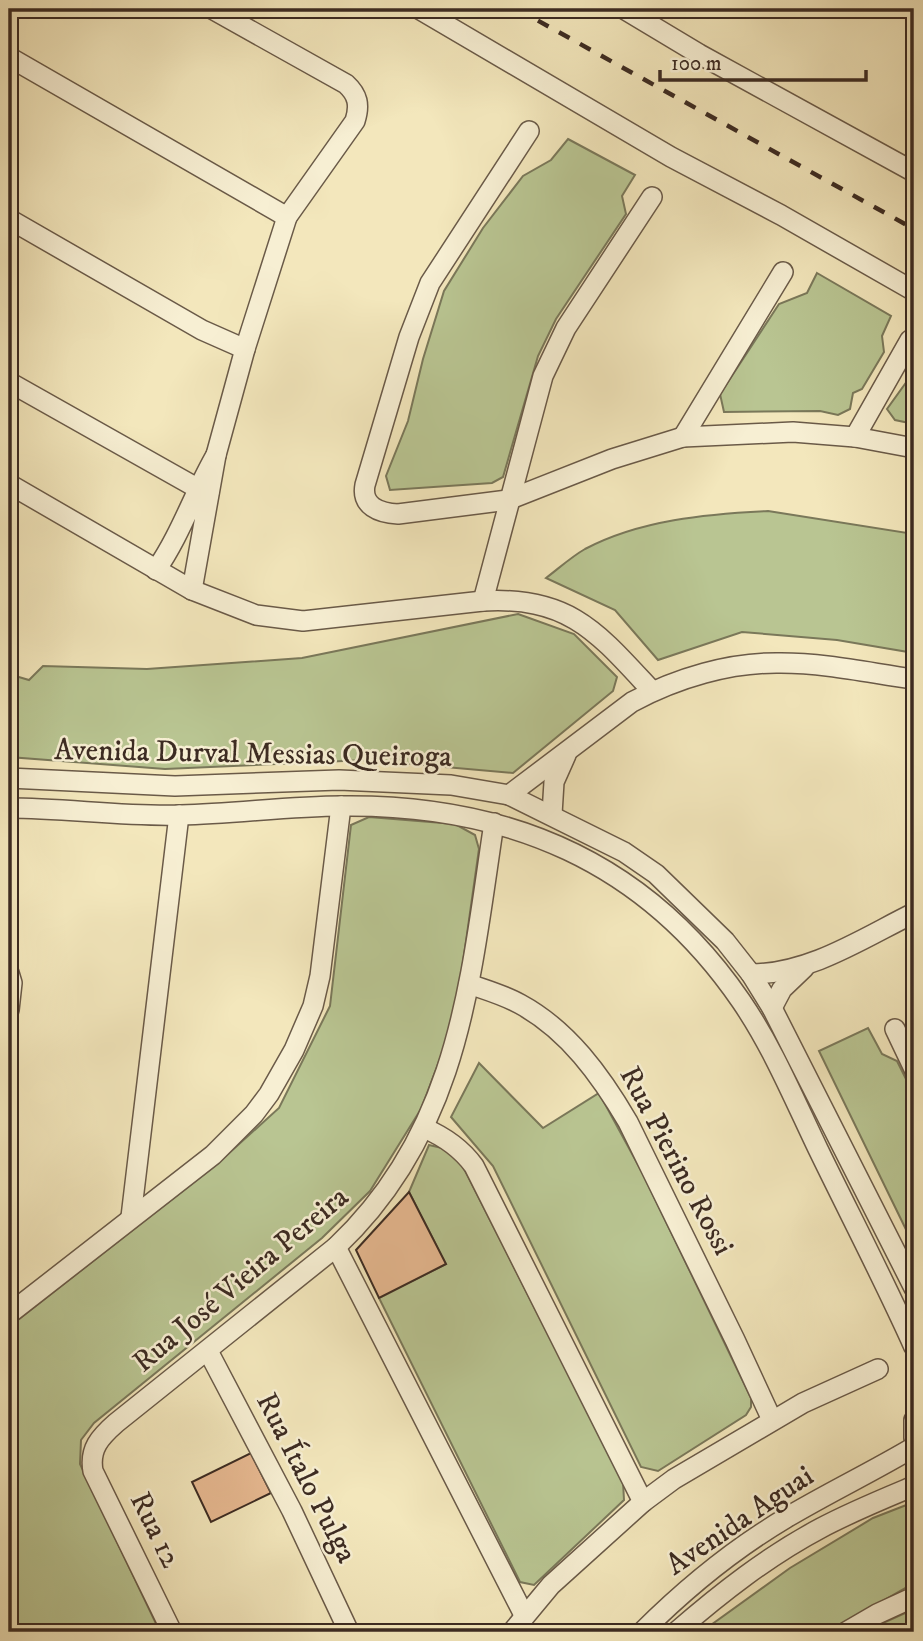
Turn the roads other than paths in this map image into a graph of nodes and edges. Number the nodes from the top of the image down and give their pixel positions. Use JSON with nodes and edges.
{"nodes":[{"id":1,"x":212,"y":9,"type":"edge"},
{"id":2,"x":419,"y":9,"type":"edge"},
{"id":3,"x":624,"y":9,"type":"edge"},
{"id":4,"x":9,"y":57,"type":"edge"},
{"id":5,"x":528,"y":131,"type":"dead end"},
{"id":6,"x":914,"y":172,"type":"edge"},
{"id":7,"x":652,"y":197,"type":"dead end"},
{"id":8,"x":287,"y":217,"type":"junction"},
{"id":9,"x":9,"y":219,"type":"edge"},
{"id":10,"x":783,"y":272,"type":"dead end"},
{"id":11,"x":914,"y":291,"type":"edge"},
{"id":12,"x":910,"y":340,"type":"dead end"},
{"id":13,"x":245,"y":349,"type":"junction"},
{"id":14,"x":9,"y":382,"type":"edge"},
{"id":15,"x":855,"y":437,"type":"junction"},
{"id":16,"x":683,"y":438,"type":"junction"},
{"id":17,"x":914,"y":448,"type":"edge"},
{"id":18,"x":9,"y":484,"type":"edge"},
{"id":19,"x":204,"y":490,"type":"junction"},
{"id":20,"x":508,"y":500,"type":"junction"},
{"id":21,"x":156,"y":570,"type":"junction"},
{"id":22,"x":192,"y":590,"type":"junction"},
{"id":23,"x":483,"y":601,"type":"junction"},
{"id":24,"x":914,"y":679,"type":"edge"},
{"id":25,"x":652,"y":691,"type":"junction"},
{"id":26,"x":568,"y":751,"type":"junction"},
{"id":27,"x":9,"y":778,"type":"edge"},
{"id":28,"x":509,"y":795,"type":"junction"},
{"id":29,"x":341,"y":806,"type":"junction"},
{"id":30,"x":9,"y":808,"type":"edge"},
{"id":31,"x":552,"y":814,"type":"junction"},
{"id":32,"x":179,"y":815,"type":"junction"},
{"id":33,"x":494,"y":823,"type":"junction"},
{"id":34,"x":914,"y":913,"type":"edge"},
{"id":35,"x":807,"y":965,"type":"junction"},
{"id":36,"x":9,"y":973,"type":"edge"},
{"id":37,"x":751,"y":974,"type":"junction"},
{"id":38,"x":469,"y":984,"type":"junction"},
{"id":39,"x":772,"y":1008,"type":"junction"},
{"id":40,"x":9,"y":1010,"type":"edge"},
{"id":41,"x":895,"y":1029,"type":"dead end"},
{"id":42,"x":914,"y":1069,"type":"edge"},
{"id":43,"x":424,"y":1128,"type":"junction"},
{"id":44,"x":131,"y":1217,"type":"junction"},
{"id":45,"x":336,"y":1247,"type":"junction"},
{"id":46,"x":914,"y":1288,"type":"edge"},
{"id":47,"x":9,"y":1314,"type":"edge"},
{"id":48,"x":914,"y":1347,"type":"edge"},
{"id":49,"x":208,"y":1351,"type":"junction"},
{"id":50,"x":878,"y":1369,"type":"dead end"},
{"id":51,"x":772,"y":1420,"type":"junction"},
{"id":52,"x":914,"y":1420,"type":"edge"},
{"id":53,"x":914,"y":1438,"type":"edge"},
{"id":54,"x":914,"y":1447,"type":"edge"},
{"id":55,"x":93,"y":1452,"type":"joint"},
{"id":56,"x":914,"y":1486,"type":"edge"},
{"id":57,"x":643,"y":1502,"type":"junction"},
{"id":58,"x":914,"y":1597,"type":"edge"},
{"id":59,"x":524,"y":1615,"type":"junction"},
{"id":60,"x":172,"y":1632,"type":"edge"},
{"id":61,"x":349,"y":1632,"type":"edge"},
{"id":62,"x":512,"y":1632,"type":"edge"},
{"id":63,"x":642,"y":1632,"type":"edge"},
{"id":64,"x":676,"y":1632,"type":"edge"},
{"id":65,"x":846,"y":1632,"type":"edge"}],
"edges":[{"from":1,"to":8,"type":"street"},
{"from":2,"to":11,"type":"street"},
{"from":3,"to":6,"type":"street"},
{"from":4,"to":8,"type":"street"},
{"from":5,"to":20,"type":"street"},
{"from":7,"to":20,"type":"street"},
{"from":8,"to":13,"type":"street"},
{"from":9,"to":13,"type":"street"},
{"from":10,"to":16,"type":"street"},
{"from":12,"to":15,"type":"street"},
{"from":13,"to":19,"type":"street"},
{"from":14,"to":19,"type":"street"},
{"from":15,"to":16,"type":"street"},
{"from":15,"to":17,"type":"street"},
{"from":16,"to":20,"type":"street"},
{"from":18,"to":21,"type":"street"},
{"from":19,"to":21,"type":"street"},
{"from":19,"to":22,"type":"street"},
{"from":20,"to":23,"type":"street"},
{"from":21,"to":22,"type":"street"},
{"from":22,"to":23,"type":"street"},
{"from":23,"to":25,"type":"street"},
{"from":24,"to":25,"type":"street"},
{"from":25,"to":26,"type":"street"},
{"from":26,"to":28,"type":"street"},
{"from":26,"to":31,"type":"street"},
{"from":27,"to":28,"type":"street","name":"Avenida Durval Messias Queiroga"},
{"from":28,"to":31,"type":"street","name":"Avenida Durval Messias Queiroga"},
{"from":29,"to":32,"type":"street","name":"Avenida Durval Messias Queiroga"},
{"from":29,"to":33,"type":"street","name":"Avenida Durval Messias Queiroga"},
{"from":29,"to":44,"type":"street"},
{"from":30,"to":32,"type":"street","name":"Avenida Durval Messias Queiroga"},
{"from":31,"to":37,"type":"street","name":"Avenida Durval Messias Queiroga"},
{"from":32,"to":44,"type":"street"},
{"from":33,"to":38,"type":"street","name":"Rua José Vieira Pereira"},
{"from":33,"to":48,"type":"street","name":"Avenida Durval Messias Queiroga"},
{"from":34,"to":35,"type":"street"},
{"from":35,"to":37,"type":"street"},
{"from":35,"to":39,"type":"street"},
{"from":36,"to":40,"type":"street"},
{"from":37,"to":39,"type":"street","name":"Avenida Durval Messias Queiroga"},
{"from":38,"to":43,"type":"street","name":"Rua José Vieira Pereira"},
{"from":38,"to":51,"type":"street","name":"Rua Pierino Rossi"},
{"from":39,"to":46,"type":"street","name":"Avenida Durval Messias Queiroga"},
{"from":41,"to":42,"type":"street"},
{"from":43,"to":45,"type":"street","name":"Rua José Vieira Pereira"},
{"from":43,"to":57,"type":"street"},
{"from":44,"to":47,"type":"street"},
{"from":45,"to":49,"type":"street","name":"Rua José Vieira Pereira"},
{"from":45,"to":59,"type":"street"},
{"from":49,"to":55,"type":"street","name":"Rua José Vieira Pereira"},
{"from":49,"to":61,"type":"street","name":"Rua Ítalo Pulga"},
{"from":50,"to":51,"type":"street"},
{"from":51,"to":57,"type":"street"},
{"from":52,"to":53,"type":"street"},
{"from":54,"to":63,"type":"street","name":"Avenida Aguai"},
{"from":55,"to":60,"type":"street","name":"Rua 12"},
{"from":56,"to":64,"type":"street","name":"Avenida Aguai"},
{"from":57,"to":59,"type":"street"},
{"from":58,"to":65,"type":"street"},
{"from":59,"to":62,"type":"street"}]}
